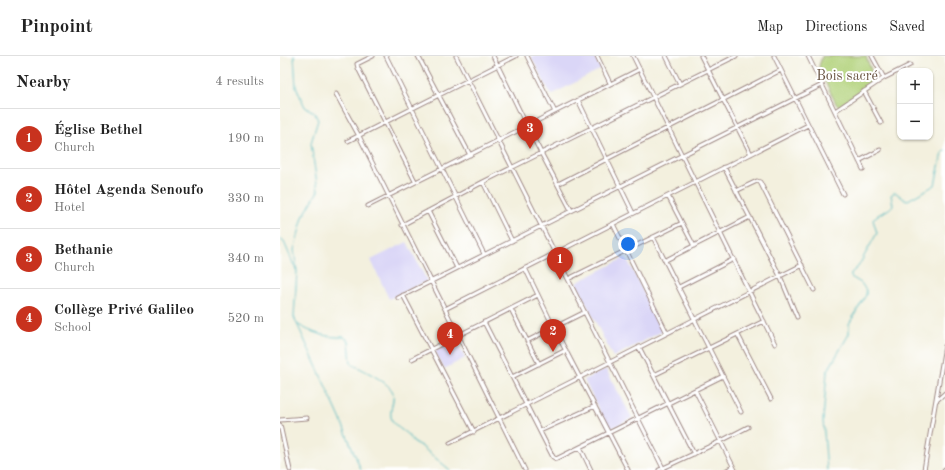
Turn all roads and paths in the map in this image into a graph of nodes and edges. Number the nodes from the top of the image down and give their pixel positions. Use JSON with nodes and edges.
{"nodes":[{"id":1,"x":373,"y":56,"type":"edge"},
{"id":2,"x":386,"y":56,"type":"edge"},
{"id":3,"x":418,"y":56,"type":"edge"},
{"id":4,"x":456,"y":56,"type":"edge"},
{"id":5,"x":493,"y":56,"type":"edge"},
{"id":6,"x":516,"y":56,"type":"edge"},
{"id":7,"x":527,"y":56,"type":"edge"},
{"id":8,"x":597,"y":56,"type":"edge"},
{"id":9,"x":633,"y":56,"type":"edge"},
{"id":10,"x":666,"y":56,"type":"edge"},
{"id":11,"x":701,"y":56,"type":"edge"},
{"id":12,"x":736,"y":56,"type":"edge"},
{"id":13,"x":774,"y":56,"type":"edge"},
{"id":14,"x":808,"y":56,"type":"edge"},
{"id":15,"x":872,"y":56,"type":"edge"},
{"id":16,"x":910,"y":65,"type":"dead end"},
{"id":17,"x":498,"y":66,"type":"junction"},
{"id":18,"x":640,"y":69,"type":"junction"},
{"id":19,"x":708,"y":70,"type":"junction"},
{"id":20,"x":781,"y":70,"type":"junction"},
{"id":21,"x":884,"y":78,"type":"junction"},
{"id":22,"x":468,"y":80,"type":"junction"},
{"id":23,"x":610,"y":83,"type":"junction"},
{"id":24,"x":680,"y":84,"type":"junction"},
{"id":25,"x":822,"y":85,"type":"junction"},
{"id":26,"x":864,"y":91,"type":"junction"},
{"id":27,"x":336,"y":94,"type":"dead end"},
{"id":28,"x":440,"y":96,"type":"junction"},
{"id":29,"x":653,"y":97,"type":"junction"},
{"id":30,"x":795,"y":98,"type":"junction"},
{"id":31,"x":578,"y":100,"type":"junction"},
{"id":32,"x":724,"y":100,"type":"junction"},
{"id":33,"x":412,"y":110,"type":"junction"},
{"id":34,"x":835,"y":111,"type":"junction"},
{"id":35,"x":554,"y":112,"type":"junction"},
{"id":36,"x":385,"y":123,"type":"junction"},
{"id":37,"x":881,"y":123,"type":"dead end"},
{"id":38,"x":808,"y":125,"type":"junction"},
{"id":39,"x":527,"y":126,"type":"junction"},
{"id":40,"x":738,"y":127,"type":"junction"},
{"id":41,"x":592,"y":128,"type":"junction"},
{"id":42,"x":668,"y":128,"type":"junction"},
{"id":43,"x":359,"y":136,"type":"junction"},
{"id":44,"x":498,"y":140,"type":"junction"},
{"id":45,"x":348,"y":141,"type":"dead end"},
{"id":46,"x":880,"y":150,"type":"dead end"},
{"id":47,"x":542,"y":154,"type":"junction"},
{"id":48,"x":751,"y":154,"type":"junction"},
{"id":49,"x":470,"y":155,"type":"junction"},
{"id":50,"x":682,"y":155,"type":"junction"},
{"id":51,"x":607,"y":159,"type":"junction"},
{"id":52,"x":859,"y":161,"type":"junction"},
{"id":53,"x":724,"y":167,"type":"junction"},
{"id":54,"x":441,"y":168,"type":"junction"},
{"id":55,"x":512,"y":169,"type":"junction"},
{"id":56,"x":863,"y":170,"type":"dead end"},
{"id":57,"x":415,"y":181,"type":"junction"},
{"id":58,"x":483,"y":182,"type":"junction"},
{"id":59,"x":696,"y":182,"type":"junction"},
{"id":60,"x":558,"y":184,"type":"junction"},
{"id":61,"x":620,"y":187,"type":"junction"},
{"id":62,"x":736,"y":190,"type":"junction"},
{"id":63,"x":843,"y":194,"type":"dead end"},
{"id":64,"x":388,"y":196,"type":"junction"},
{"id":65,"x":668,"y":196,"type":"junction"},
{"id":66,"x":456,"y":197,"type":"junction"},
{"id":67,"x":368,"y":206,"type":"dead end"},
{"id":68,"x":571,"y":210,"type":"junction"},
{"id":69,"x":428,"y":211,"type":"junction"},
{"id":70,"x":633,"y":214,"type":"junction"},
{"id":71,"x":750,"y":217,"type":"junction"},
{"id":72,"x":682,"y":223,"type":"junction"},
{"id":73,"x":612,"y":224,"type":"junction"},
{"id":74,"x":402,"y":225,"type":"junction"},
{"id":75,"x":541,"y":226,"type":"junction"},
{"id":76,"x":721,"y":232,"type":"junction"},
{"id":77,"x":653,"y":237,"type":"junction"},
{"id":78,"x":512,"y":240,"type":"junction"},
{"id":79,"x":694,"y":246,"type":"junction"},
{"id":80,"x":626,"y":251,"type":"junction"},
{"id":81,"x":554,"y":252,"type":"junction"},
{"id":82,"x":484,"y":254,"type":"junction"},
{"id":83,"x":734,"y":259,"type":"junction"},
{"id":84,"x":666,"y":260,"type":"junction"},
{"id":85,"x":802,"y":265,"type":"junction"},
{"id":86,"x":457,"y":268,"type":"junction"},
{"id":87,"x":525,"y":268,"type":"junction"},
{"id":88,"x":780,"y":276,"type":"junction"},
{"id":89,"x":568,"y":279,"type":"junction"},
{"id":90,"x":430,"y":281,"type":"junction"},
{"id":91,"x":679,"y":287,"type":"junction"},
{"id":92,"x":814,"y":290,"type":"dead end"},
{"id":93,"x":750,"y":291,"type":"junction"},
{"id":94,"x":403,"y":295,"type":"junction"},
{"id":95,"x":538,"y":295,"type":"junction"},
{"id":96,"x":398,"y":298,"type":"dead end"},
{"id":97,"x":444,"y":309,"type":"junction"},
{"id":98,"x":511,"y":309,"type":"junction"},
{"id":99,"x":585,"y":312,"type":"junction"},
{"id":100,"x":797,"y":317,"type":"dead end"},
{"id":101,"x":696,"y":319,"type":"junction"},
{"id":102,"x":764,"y":321,"type":"junction"},
{"id":103,"x":484,"y":322,"type":"junction"},
{"id":104,"x":554,"y":328,"type":"junction"},
{"id":105,"x":668,"y":333,"type":"junction"},
{"id":106,"x":738,"y":335,"type":"junction"},
{"id":107,"x":458,"y":336,"type":"junction"},
{"id":108,"x":528,"y":341,"type":"junction"},
{"id":109,"x":775,"y":344,"type":"dead end"},
{"id":110,"x":945,"y":346,"type":"edge"},
{"id":111,"x":639,"y":347,"type":"junction"},
{"id":112,"x":709,"y":348,"type":"junction"},
{"id":113,"x":431,"y":349,"type":"junction"},
{"id":114,"x":566,"y":350,"type":"junction"},
{"id":115,"x":412,"y":359,"type":"dead end"},
{"id":116,"x":610,"y":362,"type":"junction"},
{"id":117,"x":539,"y":364,"type":"junction"},
{"id":118,"x":654,"y":375,"type":"junction"},
{"id":119,"x":723,"y":376,"type":"junction"},
{"id":120,"x":512,"y":377,"type":"junction"},
{"id":121,"x":580,"y":377,"type":"junction"},
{"id":122,"x":695,"y":390,"type":"junction"},
{"id":123,"x":945,"y":393,"type":"edge"},
{"id":124,"x":771,"y":400,"type":"dead end"},
{"id":125,"x":935,"y":402,"type":"junction"},
{"id":126,"x":668,"y":403,"type":"junction"},
{"id":127,"x":526,"y":405,"type":"junction"},
{"id":128,"x":594,"y":406,"type":"junction"},
{"id":129,"x":741,"y":412,"type":"dead end"},
{"id":130,"x":306,"y":418,"type":"dead end"},
{"id":131,"x":500,"y":418,"type":"junction"},
{"id":132,"x":638,"y":418,"type":"junction"},
{"id":133,"x":280,"y":420,"type":"edge"},
{"id":134,"x":280,"y":425,"type":"edge"},
{"id":135,"x":748,"y":427,"type":"dead end"},
{"id":136,"x":540,"y":431,"type":"junction"},
{"id":137,"x":474,"y":432,"type":"junction"},
{"id":138,"x":609,"y":433,"type":"junction"},
{"id":139,"x":721,"y":442,"type":"junction"},
{"id":140,"x":450,"y":443,"type":"dead end"},
{"id":141,"x":580,"y":447,"type":"junction"},
{"id":142,"x":694,"y":454,"type":"junction"},
{"id":143,"x":734,"y":468,"type":"edge"},
{"id":144,"x":663,"y":469,"type":"edge"},
{"id":145,"x":290,"y":470,"type":"edge"},
{"id":146,"x":525,"y":470,"type":"edge"},
{"id":147,"x":591,"y":470,"type":"edge"},
{"id":148,"x":628,"y":470,"type":"edge"},
{"id":149,"x":659,"y":470,"type":"edge"},
{"id":150,"x":727,"y":470,"type":"edge"},
{"id":151,"x":924,"y":470,"type":"edge"}],
"edges":[{"from":1,"to":36,"type":"street"},
{"from":2,"to":33,"type":"street"},
{"from":3,"to":28,"type":"street"},
{"from":4,"to":22,"type":"street"},
{"from":5,"to":17,"type":"street"},
{"from":6,"to":17,"type":"street"},
{"from":7,"to":35,"type":"street"},
{"from":8,"to":23,"type":"street"},
{"from":9,"to":18,"type":"street"},
{"from":10,"to":24,"type":"street"},
{"from":11,"to":19,"type":"street"},
{"from":12,"to":19,"type":"street"},
{"from":13,"to":20,"type":"street"},
{"from":14,"to":25,"type":"street"},
{"from":15,"to":21,"type":"street"},
{"from":16,"to":21,"type":"street"},
{"from":17,"to":22,"type":"street"},
{"from":17,"to":39,"type":"street"},
{"from":18,"to":23,"type":"street"},
{"from":18,"to":29,"type":"street"},
{"from":19,"to":24,"type":"street"},
{"from":19,"to":32,"type":"street"},
{"from":20,"to":30,"type":"street"},
{"from":20,"to":32,"type":"street"},
{"from":21,"to":26,"type":"street"},
{"from":22,"to":28,"type":"street"},
{"from":22,"to":44,"type":"street"},
{"from":23,"to":31,"type":"street"},
{"from":24,"to":29,"type":"street"},
{"from":25,"to":30,"type":"street"},
{"from":25,"to":34,"type":"street"},
{"from":26,"to":34,"type":"street"},
{"from":26,"to":37,"type":"street"},
{"from":27,"to":43,"type":"street"},
{"from":28,"to":33,"type":"street"},
{"from":28,"to":49,"type":"street"},
{"from":29,"to":41,"type":"street"},
{"from":29,"to":42,"type":"street"},
{"from":30,"to":38,"type":"street"},
{"from":30,"to":40,"type":"street"},
{"from":31,"to":35,"type":"street"},
{"from":31,"to":41,"type":"street"},
{"from":32,"to":40,"type":"street"},
{"from":32,"to":42,"type":"street"},
{"from":33,"to":36,"type":"street"},
{"from":33,"to":54,"type":"street"},
{"from":34,"to":52,"type":"street"},
{"from":35,"to":39,"type":"street"},
{"from":36,"to":43,"type":"street"},
{"from":36,"to":57,"type":"street"},
{"from":38,"to":48,"type":"street"},
{"from":38,"to":63,"type":"street"},
{"from":39,"to":44,"type":"street"},
{"from":39,"to":47,"type":"street"},
{"from":40,"to":48,"type":"street"},
{"from":40,"to":50,"type":"street"},
{"from":41,"to":47,"type":"street"},
{"from":41,"to":51,"type":"street"},
{"from":42,"to":50,"type":"street"},
{"from":42,"to":51,"type":"street"},
{"from":43,"to":45,"type":"street"},
{"from":43,"to":64,"type":"street"},
{"from":44,"to":49,"type":"street"},
{"from":44,"to":55,"type":"street"},
{"from":46,"to":52,"type":"street"},
{"from":47,"to":55,"type":"street"},
{"from":47,"to":60,"type":"street"},
{"from":48,"to":53,"type":"street"},
{"from":49,"to":54,"type":"street"},
{"from":50,"to":59,"type":"street"},
{"from":50,"to":61,"type":"street"},
{"from":51,"to":60,"type":"street"},
{"from":51,"to":61,"type":"street"},
{"from":52,"to":56,"type":"street"},
{"from":53,"to":59,"type":"street"},
{"from":53,"to":62,"type":"street"},
{"from":54,"to":57,"type":"street"},
{"from":54,"to":66,"type":"street"},
{"from":55,"to":58,"type":"street"},
{"from":55,"to":75,"type":"street"},
{"from":57,"to":64,"type":"street"},
{"from":58,"to":66,"type":"street"},
{"from":58,"to":78,"type":"street"},
{"from":59,"to":65,"type":"street"},
{"from":59,"to":76,"type":"street"},
{"from":60,"to":68,"type":"street"},
{"from":61,"to":68,"type":"street"},
{"from":61,"to":70,"type":"street"},
{"from":62,"to":71,"type":"street"},
{"from":62,"to":85,"type":"street"},
{"from":64,"to":67,"type":"street"},
{"from":64,"to":74,"type":"street"},
{"from":65,"to":70,"type":"street"},
{"from":65,"to":72,"type":"street"},
{"from":66,"to":69,"type":"street"},
{"from":66,"to":82,"type":"street"},
{"from":68,"to":75,"type":"street"},
{"from":69,"to":74,"type":"street"},
{"from":69,"to":86,"type":"street"},
{"from":70,"to":73,"type":"street"},
{"from":71,"to":76,"type":"street"},
{"from":71,"to":88,"type":"street"},
{"from":72,"to":77,"type":"street"},
{"from":72,"to":79,"type":"street"},
{"from":73,"to":80,"type":"street"},
{"from":73,"to":81,"type":"street"},
{"from":74,"to":90,"type":"street"},
{"from":75,"to":78,"type":"street"},
{"from":75,"to":81,"type":"street"},
{"from":76,"to":79,"type":"street"},
{"from":76,"to":83,"type":"street"},
{"from":77,"to":80,"type":"street"},
{"from":77,"to":84,"type":"street"},
{"from":78,"to":82,"type":"street"},
{"from":79,"to":84,"type":"street"},
{"from":80,"to":89,"type":"street"},
{"from":80,"to":105,"type":"street"},
{"from":81,"to":87,"type":"street"},
{"from":81,"to":89,"type":"street"},
{"from":82,"to":86,"type":"street"},
{"from":83,"to":91,"type":"street"},
{"from":83,"to":93,"type":"street"},
{"from":84,"to":91,"type":"street"},
{"from":85,"to":88,"type":"street"},
{"from":85,"to":92,"type":"street"},
{"from":86,"to":90,"type":"street"},
{"from":87,"to":95,"type":"street"},
{"from":87,"to":97,"type":"street"},
{"from":88,"to":93,"type":"street"},
{"from":88,"to":100,"type":"street"},
{"from":89,"to":99,"type":"street"},
{"from":90,"to":94,"type":"street"},
{"from":90,"to":97,"type":"street"},
{"from":91,"to":101,"type":"street"},
{"from":93,"to":101,"type":"street"},
{"from":93,"to":102,"type":"street"},
{"from":94,"to":96,"type":"street"},
{"from":94,"to":113,"type":"street"},
{"from":95,"to":98,"type":"street"},
{"from":95,"to":104,"type":"street"},
{"from":97,"to":107,"type":"street"},
{"from":98,"to":103,"type":"street"},
{"from":98,"to":108,"type":"street"},
{"from":99,"to":104,"type":"street"},
{"from":99,"to":116,"type":"street"},
{"from":101,"to":105,"type":"street"},
{"from":101,"to":112,"type":"street"},
{"from":102,"to":106,"type":"street"},
{"from":102,"to":109,"type":"street"},
{"from":103,"to":107,"type":"street"},
{"from":103,"to":120,"type":"street"},
{"from":104,"to":108,"type":"street"},
{"from":104,"to":114,"type":"street"},
{"from":105,"to":111,"type":"street"},
{"from":106,"to":112,"type":"street"},
{"from":106,"to":124,"type":"street"},
{"from":107,"to":113,"type":"street"},
{"from":107,"to":131,"type":"street"},
{"from":108,"to":117,"type":"street"},
{"from":110,"to":125,"type":"street"},
{"from":111,"to":116,"type":"street"},
{"from":111,"to":118,"type":"street"},
{"from":112,"to":118,"type":"street"},
{"from":112,"to":119,"type":"street"},
{"from":113,"to":115,"type":"street"},
{"from":113,"to":137,"type":"street"},
{"from":114,"to":117,"type":"street"},
{"from":114,"to":121,"type":"street"},
{"from":116,"to":121,"type":"street"},
{"from":116,"to":132,"type":"street"},
{"from":117,"to":120,"type":"street"},
{"from":118,"to":126,"type":"street"},
{"from":119,"to":122,"type":"street"},
{"from":119,"to":129,"type":"street"},
{"from":120,"to":127,"type":"street"},
{"from":121,"to":127,"type":"street"},
{"from":121,"to":128,"type":"street"},
{"from":122,"to":126,"type":"street"},
{"from":122,"to":139,"type":"street"},
{"from":123,"to":125,"type":"street"},
{"from":125,"to":151,"type":"street"},
{"from":126,"to":132,"type":"street"},
{"from":126,"to":142,"type":"street"},
{"from":127,"to":131,"type":"street"},
{"from":127,"to":136,"type":"street"},
{"from":128,"to":136,"type":"street"},
{"from":128,"to":138,"type":"street"},
{"from":130,"to":133,"type":"street"},
{"from":131,"to":137,"type":"street"},
{"from":131,"to":146,"type":"street"},
{"from":132,"to":138,"type":"street"},
{"from":132,"to":144,"type":"street"},
{"from":134,"to":145,"type":"street"},
{"from":135,"to":139,"type":"street"},
{"from":136,"to":141,"type":"street"},
{"from":137,"to":140,"type":"street"},
{"from":138,"to":141,"type":"street"},
{"from":138,"to":148,"type":"street"},
{"from":139,"to":142,"type":"street"},
{"from":139,"to":143,"type":"street"},
{"from":141,"to":147,"type":"street"},
{"from":142,"to":144,"type":"street"},
{"from":143,"to":150,"type":"street"},
{"from":144,"to":149,"type":"street"}]}
